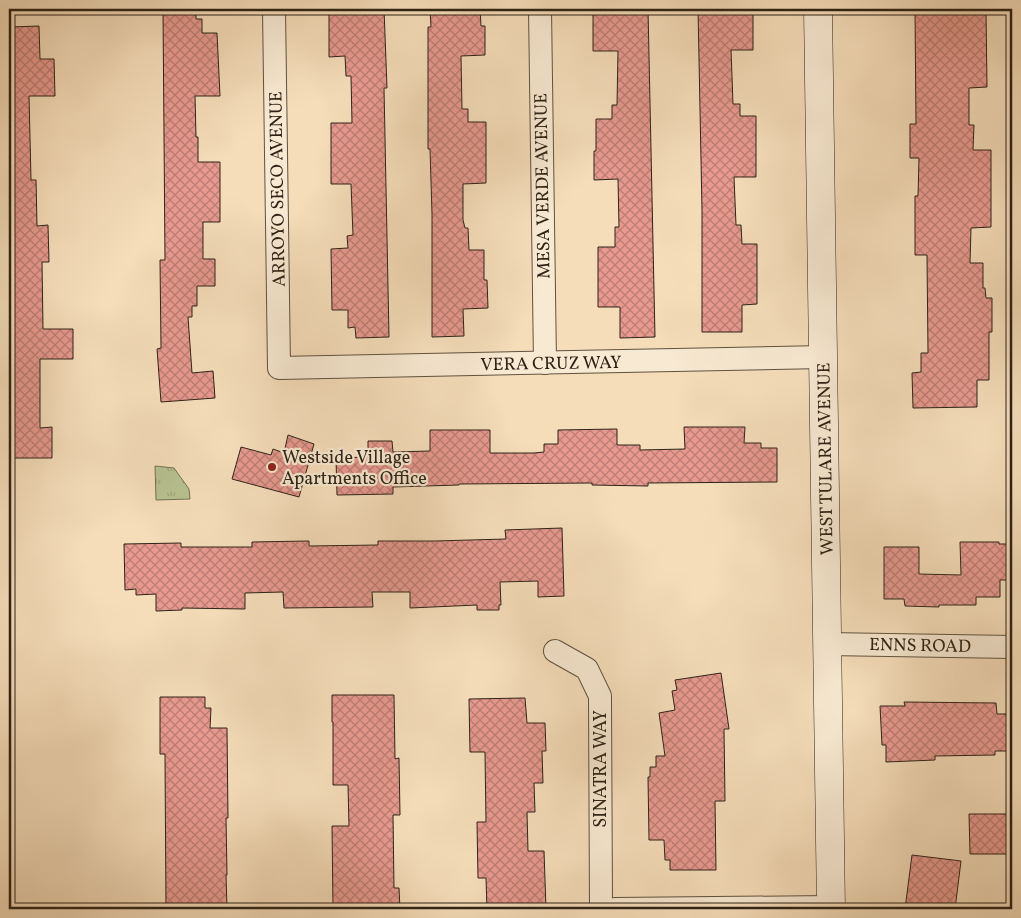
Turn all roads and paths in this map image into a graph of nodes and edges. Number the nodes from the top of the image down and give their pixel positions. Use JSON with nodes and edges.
{"nodes":[{"id":1,"x":274,"y":9,"type":"edge"},
{"id":2,"x":540,"y":9,"type":"edge"},
{"id":3,"x":818,"y":9,"type":"edge"},
{"id":4,"x":823,"y":357,"type":"junction"},
{"id":5,"x":545,"y":363,"type":"junction"},
{"id":6,"x":279,"y":368,"type":"joint"},
{"id":7,"x":827,"y":644,"type":"junction"},
{"id":8,"x":1012,"y":647,"type":"edge"},
{"id":9,"x":555,"y":651,"type":"dead end"},
{"id":10,"x":831,"y":908,"type":"edge"},
{"id":11,"x":602,"y":909,"type":"edge"},
{"id":12,"x":615,"y":909,"type":"edge"}],
"edges":[{"from":1,"to":6,"type":"street","name":"ARROYO SECO AVENUE"},
{"from":2,"to":5,"type":"street","name":"MESA VERDE AVENUE"},
{"from":3,"to":4,"type":"street","name":"WEST TULARE AVENUE"},
{"from":4,"to":5,"type":"street","name":"VERA CRUZ WAY"},
{"from":4,"to":7,"type":"street","name":"WEST TULARE AVENUE"},
{"from":5,"to":6,"type":"street","name":"VERA CRUZ WAY"},
{"from":7,"to":8,"type":"street","name":"ENNS ROAD"},
{"from":7,"to":10,"type":"street","name":"WEST TULARE AVENUE"},
{"from":9,"to":11,"type":"street","name":"SINATRA WAY"},
{"from":10,"to":12,"type":"street"}]}
